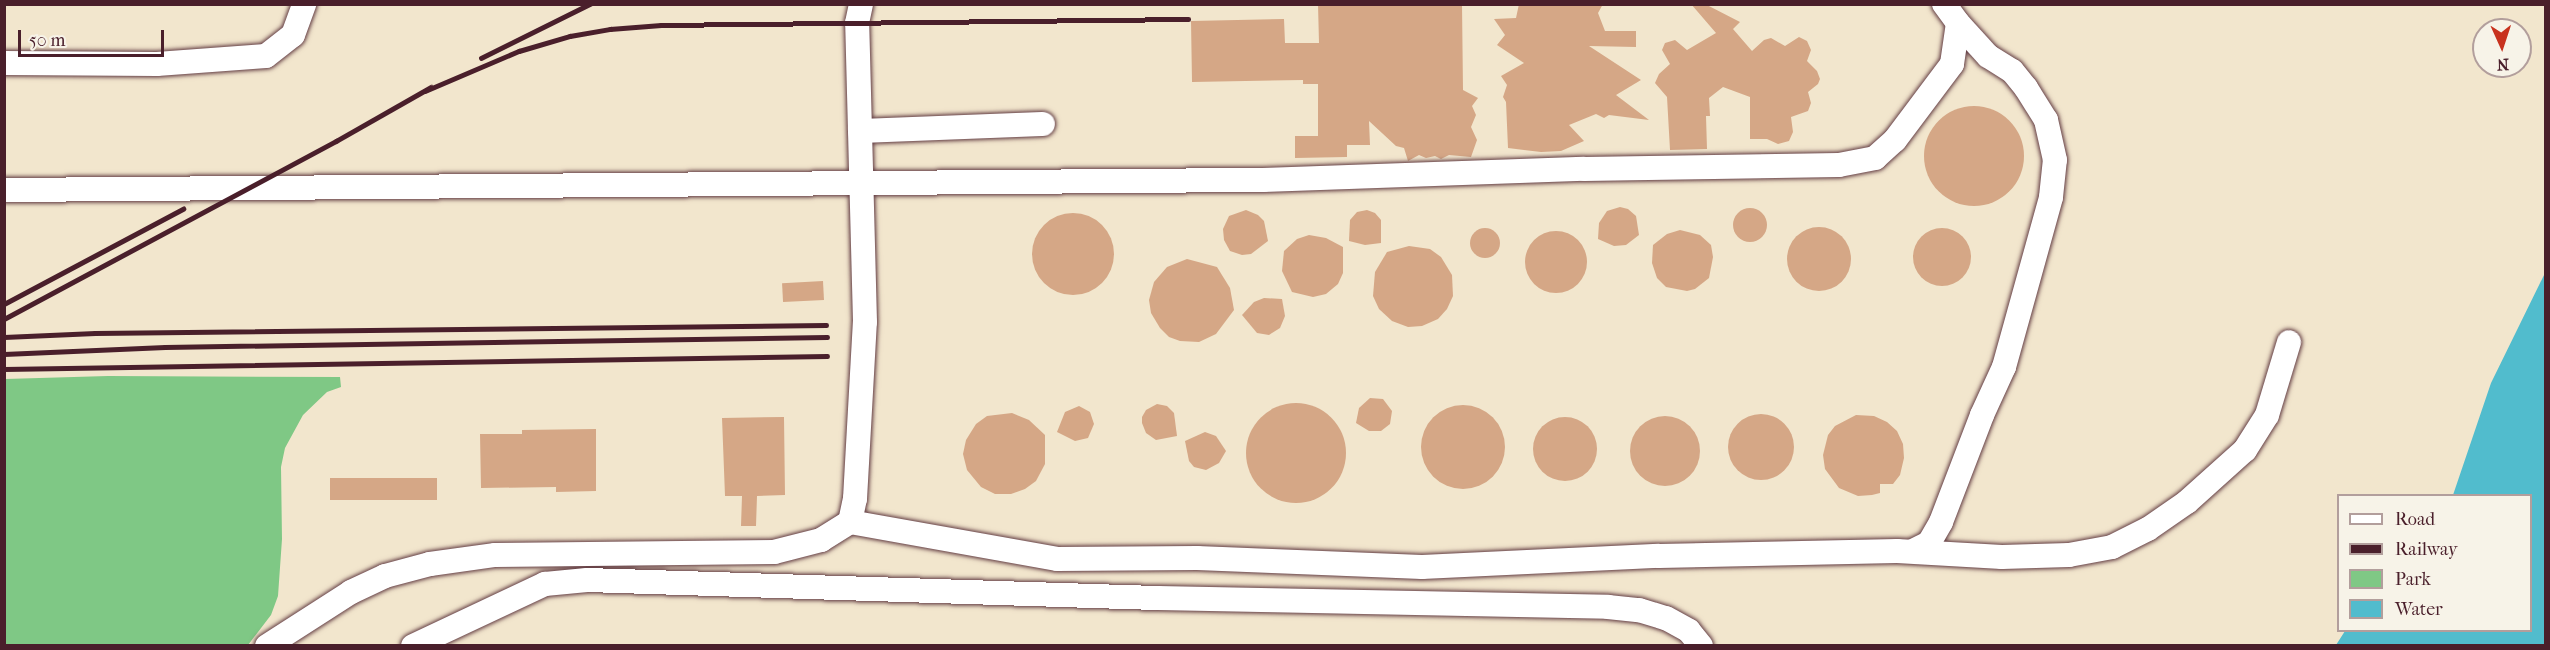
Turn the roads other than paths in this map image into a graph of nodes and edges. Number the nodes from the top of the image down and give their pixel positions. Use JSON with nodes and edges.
{"nodes":[{"id":1,"x":304,"y":4,"type":"edge"},
{"id":2,"x":861,"y":4,"type":"edge"},
{"id":3,"x":1951,"y":14,"type":"edge"},
{"id":4,"x":4,"y":63,"type":"edge"},
{"id":5,"x":1043,"y":124,"type":"dead end"},
{"id":6,"x":860,"y":130,"type":"junction"},
{"id":7,"x":861,"y":184,"type":"junction"},
{"id":8,"x":4,"y":190,"type":"edge"},
{"id":9,"x":2289,"y":342,"type":"dead end"},
{"id":10,"x":850,"y":522,"type":"junction"},
{"id":11,"x":1913,"y":551,"type":"junction"},
{"id":12,"x":267,"y":645,"type":"edge"},
{"id":13,"x":413,"y":645,"type":"edge"},
{"id":14,"x":1701,"y":645,"type":"edge"}],
"edges":[{"from":1,"to":4,"type":"lane"},
{"from":2,"to":6,"type":"lane"},
{"from":3,"to":7,"type":"lane"},
{"from":3,"to":11,"type":"lane"},
{"from":5,"to":6,"type":"lane"},
{"from":6,"to":7,"type":"lane"},
{"from":7,"to":8,"type":"lane"},
{"from":7,"to":10,"type":"lane"},
{"from":9,"to":11,"type":"lane"},
{"from":10,"to":11,"type":"lane"},
{"from":10,"to":12,"type":"lane"},
{"from":13,"to":14,"type":"lane"}]}
